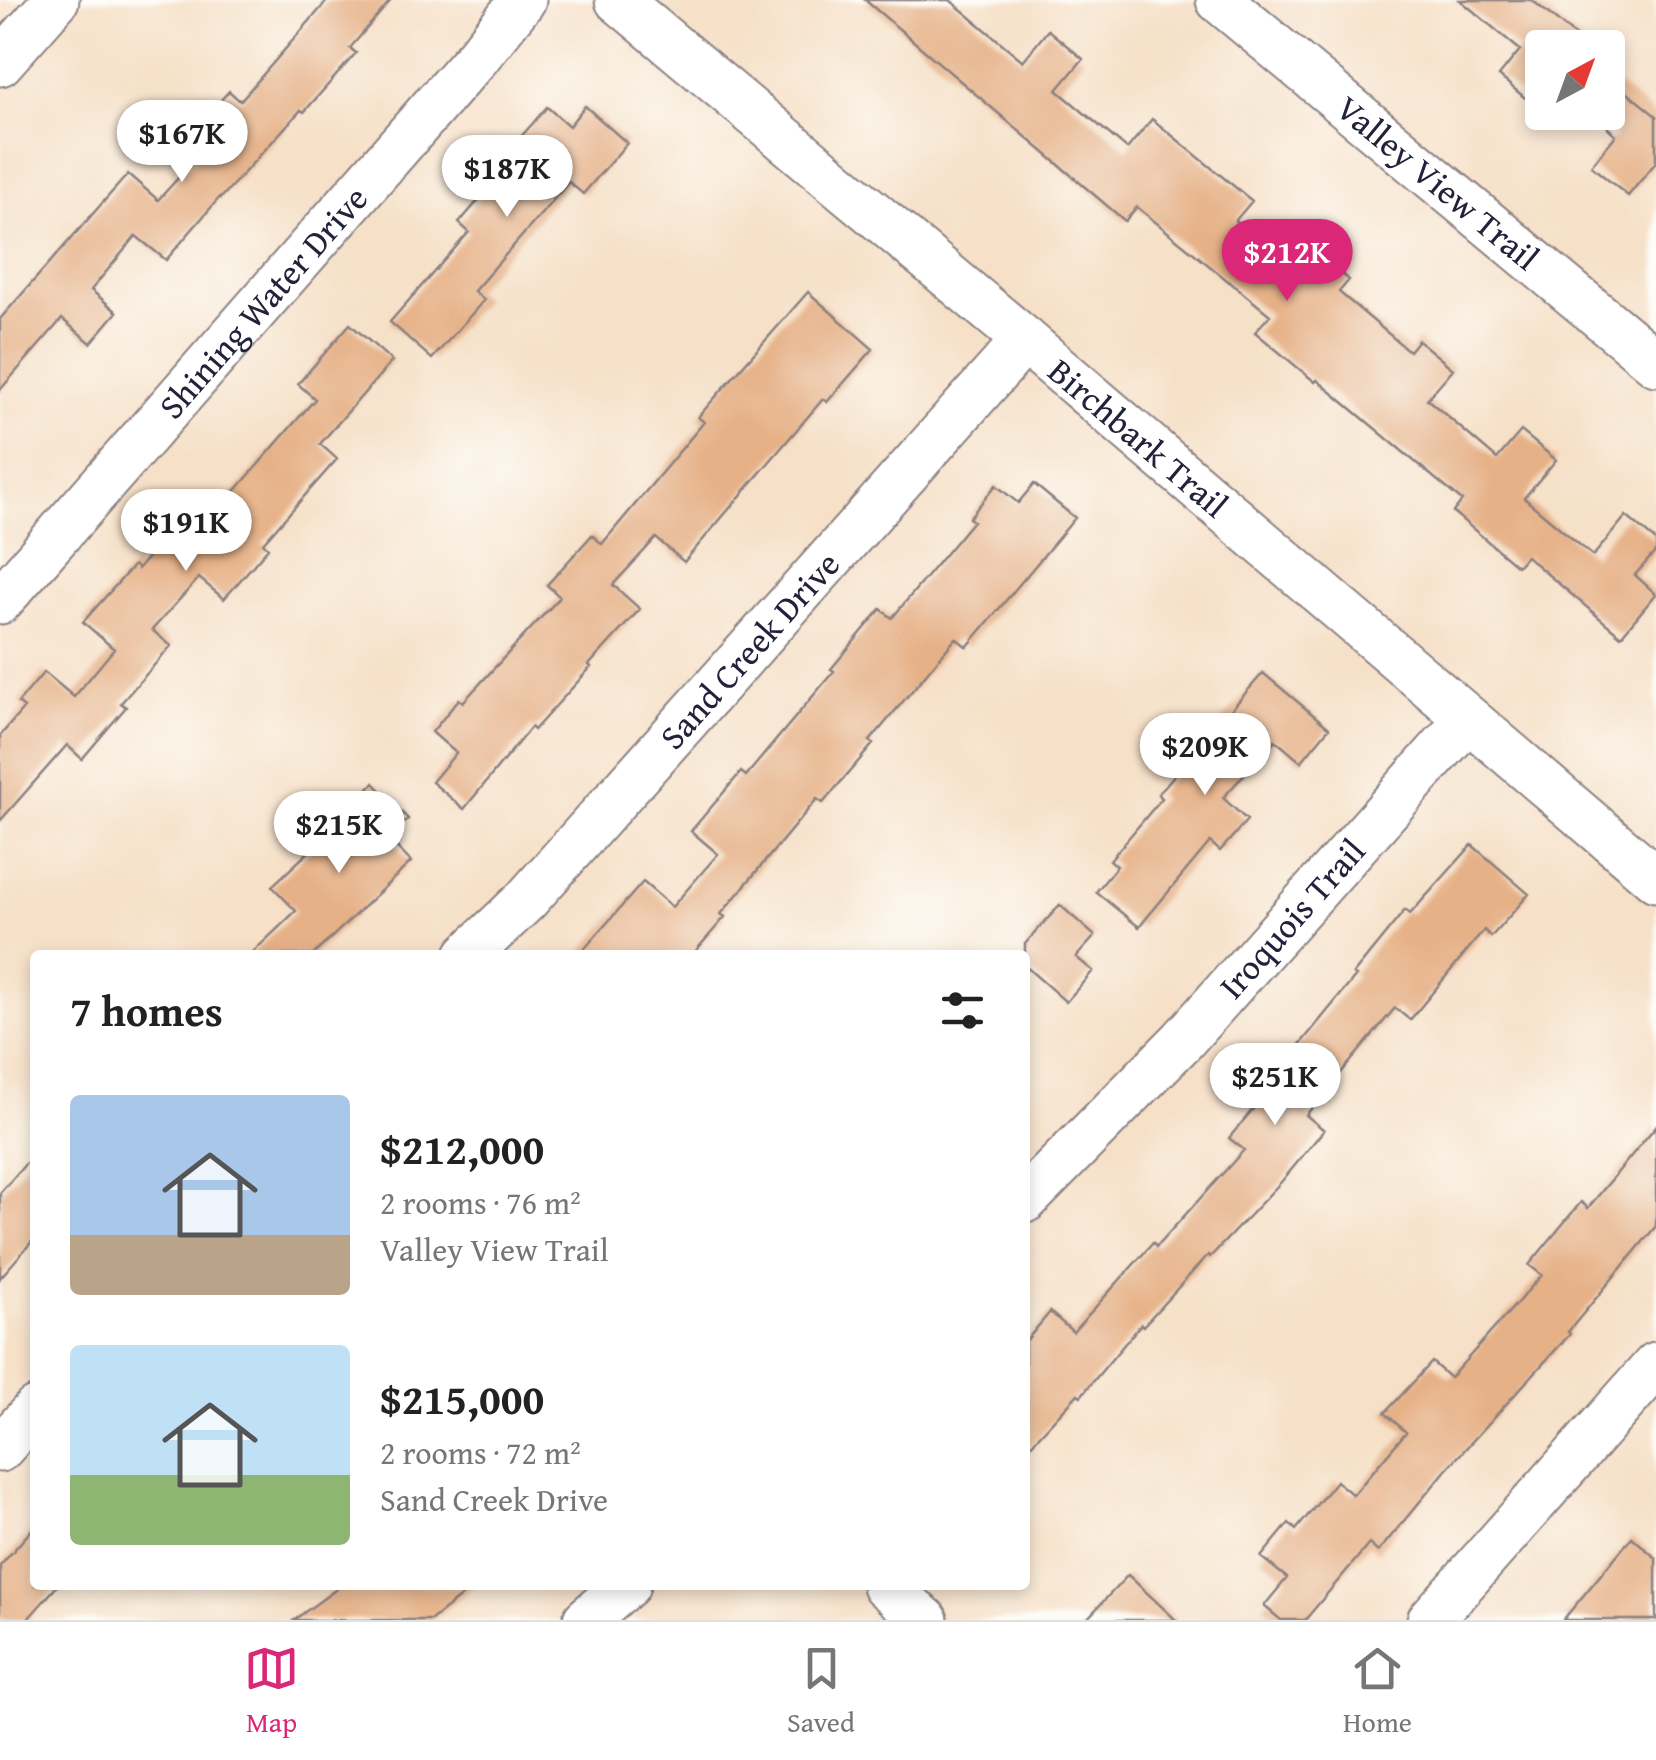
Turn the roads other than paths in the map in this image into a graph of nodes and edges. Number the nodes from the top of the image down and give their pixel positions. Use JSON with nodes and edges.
{"nodes":[{"id":1,"x":56,"y":0,"type":"edge"},
{"id":2,"x":523,"y":0,"type":"edge"},
{"id":3,"x":618,"y":0,"type":"edge"},
{"id":4,"x":1219,"y":0,"type":"edge"},
{"id":5,"x":0,"y":64,"type":"edge"},
{"id":6,"x":1024,"y":340,"type":"junction"},
{"id":7,"x":1656,"y":363,"type":"edge"},
{"id":8,"x":0,"y":601,"type":"edge"},
{"id":9,"x":1468,"y":720,"type":"junction"},
{"id":10,"x":1656,"y":879,"type":"edge"},
{"id":11,"x":473,"y":950,"type":"edge"},
{"id":12,"x":1030,"y":1195,"type":"edge"},
{"id":13,"x":1656,"y":1365,"type":"edge"},
{"id":14,"x":30,"y":1416,"type":"edge"},
{"id":15,"x":0,"y":1449,"type":"edge"},
{"id":16,"x":621,"y":1590,"type":"edge"},
{"id":17,"x":891,"y":1590,"type":"edge"},
{"id":18,"x":586,"y":1620,"type":"edge"},
{"id":19,"x":926,"y":1620,"type":"edge"},
{"id":20,"x":1430,"y":1620,"type":"edge"}],
"edges":[{"from":1,"to":5,"type":"street"},
{"from":2,"to":8,"type":"street","name":"Shining Water Drive"},
{"from":3,"to":6,"type":"street","name":"Birchbark Trail"},
{"from":4,"to":7,"type":"street","name":"Valley View Trail"},
{"from":6,"to":9,"type":"street","name":"Birchbark Trail"},
{"from":6,"to":11,"type":"street","name":"Sand Creek Drive"},
{"from":9,"to":10,"type":"street","name":"Birchbark Trail"},
{"from":9,"to":12,"type":"street","name":"Iroquois Trail"},
{"from":13,"to":20,"type":"street"},
{"from":14,"to":15,"type":"street"},
{"from":16,"to":18,"type":"street"},
{"from":17,"to":19,"type":"street"}]}
